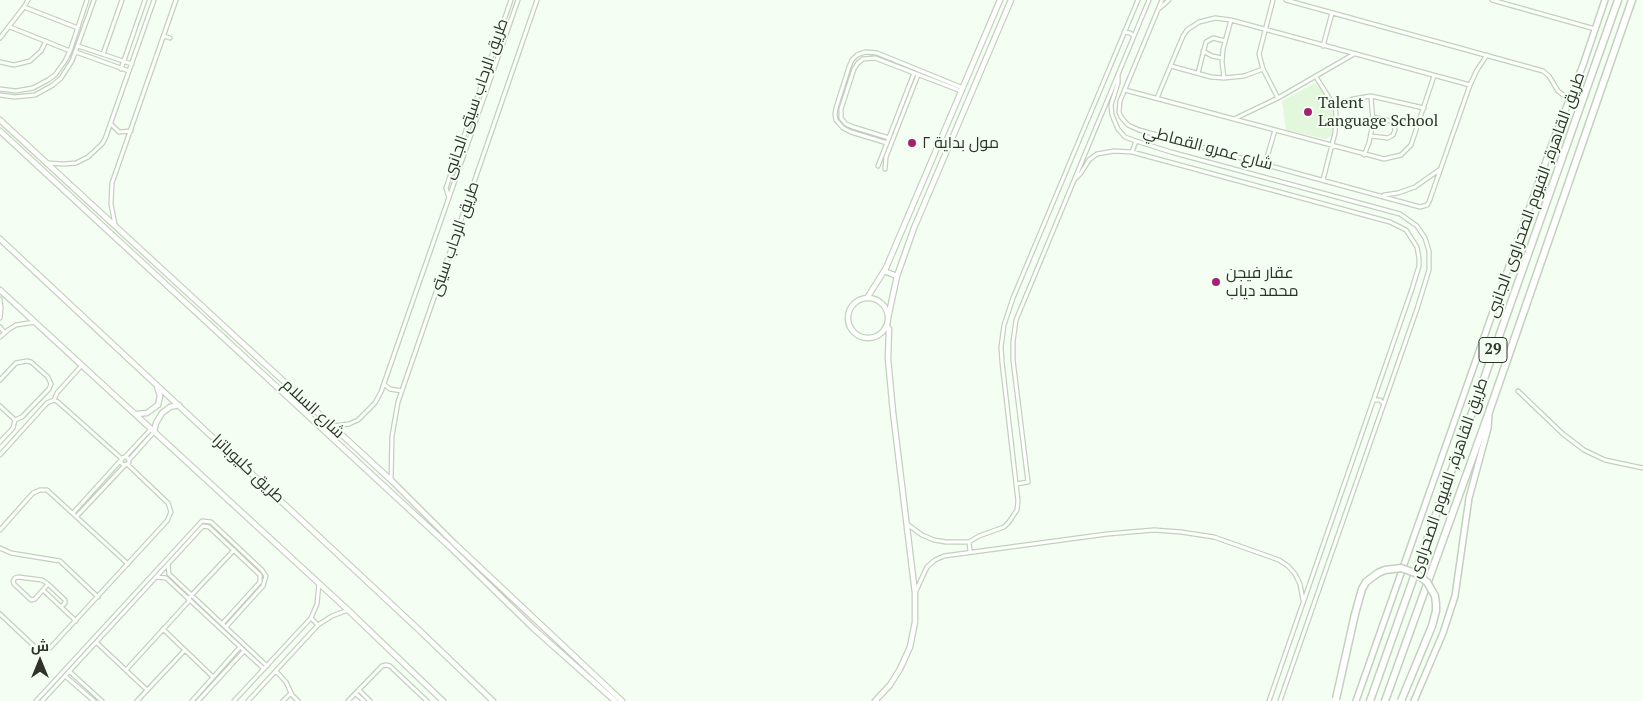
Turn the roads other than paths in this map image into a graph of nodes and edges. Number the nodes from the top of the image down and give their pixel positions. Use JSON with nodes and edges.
{"nodes":[{"id":1,"x":28,"y":0,"type":"edge"},
{"id":2,"x":86,"y":0,"type":"edge"},
{"id":3,"x":94,"y":0,"type":"edge"},
{"id":4,"x":122,"y":0,"type":"edge"},
{"id":5,"x":145,"y":0,"type":"edge"},
{"id":6,"x":154,"y":0,"type":"edge"},
{"id":7,"x":176,"y":0,"type":"edge"},
{"id":8,"x":511,"y":0,"type":"edge"},
{"id":9,"x":518,"y":0,"type":"edge"},
{"id":10,"x":538,"y":0,"type":"edge"},
{"id":11,"x":1000,"y":0,"type":"edge"},
{"id":12,"x":1138,"y":0,"type":"edge"},
{"id":13,"x":1149,"y":0,"type":"edge"},
{"id":14,"x":1162,"y":0,"type":"edge"},
{"id":15,"x":1169,"y":0,"type":"edge"},
{"id":16,"x":1273,"y":0,"type":"edge"},
{"id":17,"x":1286,"y":0,"type":"edge"},
{"id":18,"x":1492,"y":0,"type":"edge"},
{"id":19,"x":1605,"y":0,"type":"edge"},
{"id":20,"x":1618,"y":0,"type":"edge"},
{"id":21,"x":1632,"y":0,"type":"edge"},
{"id":22,"x":1010,"y":2,"type":"edge"},
{"id":23,"x":24,"y":7,"type":"junction"},
{"id":24,"x":1158,"y":10,"type":"junction"},
{"id":25,"x":1332,"y":13,"type":"junction"},
{"id":26,"x":993,"y":16,"type":"junction"},
{"id":27,"x":1003,"y":18,"type":"junction"},
{"id":28,"x":1130,"y":18,"type":"junction"},
{"id":29,"x":1231,"y":20,"type":"junction"},
{"id":30,"x":1140,"y":22,"type":"junction"},
{"id":31,"x":10,"y":27,"type":"junction"},
{"id":32,"x":78,"y":28,"type":"junction"},
{"id":33,"x":1265,"y":29,"type":"junction"},
{"id":34,"x":1596,"y":29,"type":"junction"},
{"id":35,"x":1124,"y":32,"type":"junction"},
{"id":36,"x":164,"y":36,"type":"junction"},
{"id":37,"x":1134,"y":36,"type":"junction"},
{"id":38,"x":0,"y":38,"type":"edge"},
{"id":39,"x":170,"y":38,"type":"dead end"},
{"id":40,"x":46,"y":41,"type":"junction"},
{"id":41,"x":1225,"y":41,"type":"junction"},
{"id":42,"x":78,"y":46,"type":"junction"},
{"id":43,"x":1322,"y":46,"type":"junction"},
{"id":44,"x":70,"y":51,"type":"junction"},
{"id":45,"x":1203,"y":51,"type":"junction"},
{"id":46,"x":76,"y":52,"type":"junction"},
{"id":47,"x":102,"y":54,"type":"junction"},
{"id":48,"x":1355,"y":54,"type":"junction"},
{"id":49,"x":1486,"y":55,"type":"junction"},
{"id":50,"x":1222,"y":58,"type":"junction"},
{"id":51,"x":0,"y":62,"type":"edge"},
{"id":52,"x":124,"y":62,"type":"junction"},
{"id":53,"x":132,"y":64,"type":"junction"},
{"id":54,"x":1170,"y":66,"type":"junction"},
{"id":55,"x":121,"y":69,"type":"junction"},
{"id":56,"x":1262,"y":69,"type":"junction"},
{"id":57,"x":129,"y":72,"type":"junction"},
{"id":58,"x":1198,"y":73,"type":"junction"},
{"id":59,"x":916,"y":74,"type":"junction"},
{"id":60,"x":1118,"y":74,"type":"junction"},
{"id":61,"x":1434,"y":76,"type":"junction"},
{"id":62,"x":1316,"y":77,"type":"junction"},
{"id":63,"x":1224,"y":78,"type":"junction"},
{"id":64,"x":943,"y":82,"type":"junction"},
{"id":65,"x":1470,"y":85,"type":"junction"},
{"id":66,"x":0,"y":89,"type":"edge"},
{"id":67,"x":962,"y":90,"type":"junction"},
{"id":68,"x":1125,"y":90,"type":"junction"},
{"id":69,"x":842,"y":91,"type":"junction"},
{"id":70,"x":847,"y":92,"type":"junction"},
{"id":71,"x":0,"y":95,"type":"edge"},
{"id":72,"x":1371,"y":96,"type":"junction"},
{"id":73,"x":1157,"y":98,"type":"junction"},
{"id":74,"x":1278,"y":98,"type":"junction"},
{"id":75,"x":1570,"y":100,"type":"junction"},
{"id":76,"x":1335,"y":107,"type":"junction"},
{"id":77,"x":1424,"y":108,"type":"junction"},
{"id":78,"x":1373,"y":117,"type":"junction"},
{"id":79,"x":1234,"y":119,"type":"junction"},
{"id":80,"x":0,"y":120,"type":"edge"},
{"id":81,"x":110,"y":124,"type":"junction"},
{"id":82,"x":131,"y":130,"type":"junction"},
{"id":83,"x":1275,"y":130,"type":"junction"},
{"id":84,"x":0,"y":131,"type":"edge"},
{"id":85,"x":1371,"y":136,"type":"junction"},
{"id":86,"x":889,"y":138,"type":"junction"},
{"id":87,"x":1136,"y":142,"type":"junction"},
{"id":88,"x":887,"y":143,"type":"junction"},
{"id":89,"x":1332,"y":146,"type":"junction"},
{"id":90,"x":886,"y":152,"type":"junction"},
{"id":91,"x":1132,"y":152,"type":"junction"},
{"id":92,"x":1364,"y":155,"type":"junction"},
{"id":93,"x":46,"y":163,"type":"junction"},
{"id":94,"x":1265,"y":164,"type":"junction"},
{"id":95,"x":878,"y":166,"type":"dead end"},
{"id":96,"x":884,"y":169,"type":"dead end"},
{"id":97,"x":1439,"y":169,"type":"junction"},
{"id":98,"x":1074,"y":179,"type":"junction"},
{"id":99,"x":1323,"y":180,"type":"junction"},
{"id":100,"x":1382,"y":196,"type":"junction"},
{"id":101,"x":449,"y":198,"type":"junction"},
{"id":102,"x":115,"y":225,"type":"junction"},
{"id":103,"x":1044,"y":225,"type":"junction"},
{"id":104,"x":1054,"y":230,"type":"junction"},
{"id":105,"x":124,"y":234,"type":"junction"},
{"id":106,"x":0,"y":240,"type":"edge"},
{"id":107,"x":118,"y":240,"type":"junction"},
{"id":108,"x":1036,"y":244,"type":"junction"},
{"id":109,"x":1045,"y":248,"type":"junction"},
{"id":110,"x":884,"y":271,"type":"junction"},
{"id":111,"x":897,"y":276,"type":"junction"},
{"id":112,"x":0,"y":290,"type":"edge"},
{"id":113,"x":867,"y":298,"type":"junction"},
{"id":114,"x":0,"y":299,"type":"edge"},
{"id":115,"x":0,"y":318,"type":"edge"},
{"id":116,"x":888,"y":318,"type":"junction"},
{"id":117,"x":35,"y":322,"type":"junction"},
{"id":118,"x":887,"y":326,"type":"junction"},
{"id":119,"x":0,"y":327,"type":"edge"},
{"id":120,"x":4,"y":332,"type":"junction"},
{"id":121,"x":0,"y":336,"type":"edge"},
{"id":122,"x":82,"y":365,"type":"junction"},
{"id":123,"x":1381,"y":379,"type":"junction"},
{"id":124,"x":0,"y":380,"type":"edge"},
{"id":125,"x":1391,"y":383,"type":"junction"},
{"id":126,"x":384,"y":384,"type":"junction"},
{"id":127,"x":156,"y":385,"type":"junction"},
{"id":128,"x":1518,"y":390,"type":"dead end"},
{"id":129,"x":402,"y":391,"type":"junction"},
{"id":130,"x":54,"y":400,"type":"junction"},
{"id":131,"x":1374,"y":400,"type":"junction"},
{"id":132,"x":1384,"y":404,"type":"junction"},
{"id":133,"x":179,"y":405,"type":"junction"},
{"id":134,"x":0,"y":406,"type":"edge"},
{"id":135,"x":1488,"y":412,"type":"junction"},
{"id":136,"x":135,"y":414,"type":"junction"},
{"id":137,"x":15,"y":420,"type":"junction"},
{"id":138,"x":330,"y":426,"type":"junction"},
{"id":139,"x":152,"y":430,"type":"junction"},
{"id":140,"x":141,"y":440,"type":"junction"},
{"id":141,"x":0,"y":442,"type":"edge"},
{"id":142,"x":144,"y":443,"type":"junction"},
{"id":143,"x":132,"y":450,"type":"junction"},
{"id":144,"x":135,"y":453,"type":"junction"},
{"id":145,"x":0,"y":455,"type":"edge"},
{"id":146,"x":123,"y":458,"type":"junction"},
{"id":147,"x":127,"y":463,"type":"junction"},
{"id":148,"x":1643,"y":468,"type":"edge"},
{"id":149,"x":392,"y":482,"type":"junction"},
{"id":150,"x":1016,"y":484,"type":"junction"},
{"id":151,"x":73,"y":513,"type":"junction"},
{"id":152,"x":77,"y":516,"type":"junction"},
{"id":153,"x":907,"y":523,"type":"junction"},
{"id":154,"x":0,"y":530,"type":"edge"},
{"id":155,"x":969,"y":542,"type":"junction"},
{"id":156,"x":452,"y":545,"type":"junction"},
{"id":157,"x":237,"y":546,"type":"junction"},
{"id":158,"x":0,"y":548,"type":"edge"},
{"id":159,"x":234,"y":550,"type":"junction"},
{"id":160,"x":970,"y":552,"type":"junction"},
{"id":161,"x":128,"y":564,"type":"junction"},
{"id":162,"x":168,"y":564,"type":"junction"},
{"id":163,"x":156,"y":577,"type":"junction"},
{"id":164,"x":319,"y":583,"type":"junction"},
{"id":165,"x":48,"y":584,"type":"junction"},
{"id":166,"x":43,"y":590,"type":"junction"},
{"id":167,"x":915,"y":593,"type":"junction"},
{"id":168,"x":192,"y":595,"type":"junction"},
{"id":169,"x":98,"y":597,"type":"junction"},
{"id":170,"x":189,"y":599,"type":"junction"},
{"id":171,"x":1304,"y":600,"type":"junction"},
{"id":172,"x":62,"y":607,"type":"junction"},
{"id":173,"x":348,"y":610,"type":"junction"},
{"id":174,"x":0,"y":614,"type":"edge"},
{"id":175,"x":311,"y":618,"type":"junction"},
{"id":176,"x":76,"y":621,"type":"junction"},
{"id":177,"x":222,"y":624,"type":"junction"},
{"id":178,"x":318,"y":625,"type":"junction"},
{"id":179,"x":226,"y":627,"type":"junction"},
{"id":180,"x":163,"y":629,"type":"junction"},
{"id":181,"x":96,"y":642,"type":"junction"},
{"id":182,"x":240,"y":647,"type":"junction"},
{"id":183,"x":185,"y":650,"type":"junction"},
{"id":184,"x":244,"y":651,"type":"junction"},
{"id":185,"x":267,"y":666,"type":"junction"},
{"id":186,"x":264,"y":669,"type":"junction"},
{"id":187,"x":126,"y":670,"type":"junction"},
{"id":188,"x":276,"y":671,"type":"junction"},
{"id":189,"x":69,"y":672,"type":"junction"},
{"id":190,"x":65,"y":676,"type":"junction"},
{"id":191,"x":213,"y":677,"type":"junction"},
{"id":192,"x":147,"y":690,"type":"junction"},
{"id":193,"x":357,"y":692,"type":"junction"},
{"id":194,"x":290,"y":693,"type":"junction"},
{"id":195,"x":294,"y":697,"type":"junction"},
{"id":196,"x":1335,"y":700,"type":"edge"},
{"id":197,"x":36,"y":701,"type":"edge"},
{"id":198,"x":42,"y":701,"type":"edge"},
{"id":199,"x":94,"y":701,"type":"edge"},
{"id":200,"x":102,"y":701,"type":"edge"},
{"id":201,"x":137,"y":701,"type":"edge"},
{"id":202,"x":192,"y":701,"type":"edge"},
{"id":203,"x":198,"y":701,"type":"edge"},
{"id":204,"x":234,"y":701,"type":"edge"},
{"id":205,"x":248,"y":701,"type":"edge"},
{"id":206,"x":283,"y":701,"type":"edge"},
{"id":207,"x":290,"y":701,"type":"edge"},
{"id":208,"x":298,"y":701,"type":"edge"},
{"id":209,"x":348,"y":701,"type":"edge"},
{"id":210,"x":364,"y":701,"type":"edge"},
{"id":211,"x":370,"y":701,"type":"edge"},
{"id":212,"x":427,"y":701,"type":"edge"},
{"id":213,"x":443,"y":701,"type":"edge"},
{"id":214,"x":494,"y":701,"type":"edge"},
{"id":215,"x":615,"y":701,"type":"edge"},
{"id":216,"x":622,"y":701,"type":"edge"},
{"id":217,"x":875,"y":701,"type":"edge"},
{"id":218,"x":1269,"y":701,"type":"edge"},
{"id":219,"x":1280,"y":701,"type":"edge"},
{"id":220,"x":1356,"y":701,"type":"edge"},
{"id":221,"x":1370,"y":701,"type":"edge"},
{"id":222,"x":1385,"y":701,"type":"edge"},
{"id":223,"x":1401,"y":701,"type":"edge"},
{"id":224,"x":1414,"y":701,"type":"edge"}],
"edges":[{"from":1,"to":23,"type":"street"},
{"from":2,"to":32,"type":"street"},
{"from":3,"to":42,"type":"street"},
{"from":4,"to":47,"type":"street"},
{"from":5,"to":52,"type":"street"},
{"from":6,"to":53,"type":"street"},
{"from":7,"to":36,"type":"street"},
{"from":8,"to":101,"type":"street","name":"طريق الرحاب سيتى الجانبى"},
{"from":9,"to":101,"type":"street","name":"طريق الرحاب سيتى"},
{"from":10,"to":129,"type":"street","name":"طريق الرحاب سيتى"},
{"from":11,"to":22,"type":"main road"},
{"from":11,"to":26,"type":"main road"},
{"from":12,"to":28,"type":"street"},
{"from":13,"to":30,"type":"street"},
{"from":14,"to":24,"type":"street","name":"شارع عمرو القماطي"},
{"from":15,"to":24,"type":"street","name":"شارع عمرو القماطي"},
{"from":16,"to":33,"type":"street"},
{"from":17,"to":25,"type":"street"},
{"from":18,"to":34,"type":"street"},
{"from":19,"to":34,"type":"main road","name":"طريق القاهرة, الفيوم الصحراوى الجانبى"},
{"from":20,"to":221,"type":"highway","name":"طريق القاهرة, الفيوم الصحراوى","number":"29"},
{"from":21,"to":135,"type":"highway","name":"طريق القاهرة, الفيوم الصحراوى","number":"29"},
{"from":22,"to":27,"type":"main road"},
{"from":23,"to":31,"type":"street"},
{"from":23,"to":32,"type":"street"},
{"from":24,"to":68,"type":"street","name":"شارع عمرو القماطي"},
{"from":25,"to":43,"type":"street"},
{"from":25,"to":49,"type":"street"},
{"from":26,"to":27,"type":"main road"},
{"from":26,"to":67,"type":"main road"},
{"from":27,"to":111,"type":"main road"},
{"from":28,"to":30,"type":"street"},
{"from":28,"to":35,"type":"street"},
{"from":29,"to":33,"type":"street"},
{"from":29,"to":41,"type":"street"},
{"from":29,"to":54,"type":"street"},
{"from":30,"to":37,"type":"street"},
{"from":31,"to":38,"type":"street"},
{"from":31,"to":40,"type":"street"},
{"from":32,"to":44,"type":"street"},
{"from":33,"to":43,"type":"street"},
{"from":33,"to":56,"type":"street"},
{"from":34,"to":75,"type":"main road","name":"طريق القاهرة, الفيوم الصحراوى الجانبى"},
{"from":35,"to":37,"type":"street"},
{"from":35,"to":103,"type":"street"},
{"from":36,"to":39,"type":"street"},
{"from":36,"to":82,"type":"street"},
{"from":37,"to":60,"type":"street"},
{"from":40,"to":44,"type":"street"},
{"from":40,"to":51,"type":"street"},
{"from":41,"to":45,"type":"street"},
{"from":41,"to":50,"type":"street"},
{"from":42,"to":46,"type":"street"},
{"from":42,"to":47,"type":"street"},
{"from":43,"to":48,"type":"street"},
{"from":44,"to":66,"type":"street"},
{"from":45,"to":50,"type":"street"},
{"from":45,"to":58,"type":"street"},
{"from":46,"to":55,"type":"street"},
{"from":46,"to":71,"type":"street"},
{"from":47,"to":52,"type":"street"},
{"from":48,"to":61,"type":"street"},
{"from":48,"to":62,"type":"street"},
{"from":49,"to":65,"type":"street","name":"شارع عمرو القماطي"},
{"from":49,"to":75,"type":"street"},
{"from":50,"to":63,"type":"street"},
{"from":52,"to":53,"type":"street"},
{"from":52,"to":55,"type":"street"},
{"from":53,"to":57,"type":"street"},
{"from":54,"to":58,"type":"street"},
{"from":54,"to":73,"type":"street"},
{"from":55,"to":57,"type":"street"},
{"from":56,"to":63,"type":"street"},
{"from":56,"to":74,"type":"street"},
{"from":57,"to":81,"type":"street"},
{"from":58,"to":63,"type":"street"},
{"from":59,"to":64,"type":"street"},
{"from":59,"to":70,"type":"street"},
{"from":59,"to":86,"type":"street"},
{"from":59,"to":90,"type":"street"},
{"from":60,"to":87,"type":"street"},
{"from":60,"to":98,"type":"street"},
{"from":61,"to":65,"type":"street"},
{"from":61,"to":77,"type":"street"},
{"from":62,"to":74,"type":"street"},
{"from":62,"to":76,"type":"street"},
{"from":64,"to":67,"type":"street"},
{"from":64,"to":69,"type":"street"},
{"from":65,"to":97,"type":"street","name":"شارع عمرو القماطي"},
{"from":67,"to":110,"type":"main road"},
{"from":68,"to":73,"type":"street"},
{"from":68,"to":94,"type":"street","name":"شارع عمرو القماطي"},
{"from":69,"to":70,"type":"street"},
{"from":69,"to":88,"type":"street"},
{"from":70,"to":86,"type":"street"},
{"from":72,"to":76,"type":"street"},
{"from":72,"to":77,"type":"street"},
{"from":72,"to":78,"type":"street"},
{"from":73,"to":79,"type":"street"},
{"from":74,"to":79,"type":"street"},
{"from":75,"to":220,"type":"main road","name":"طريق القاهرة, الفيوم الصحراوى الجانبى"},
{"from":76,"to":89,"type":"street"},
{"from":77,"to":92,"type":"street"},
{"from":78,"to":85,"type":"street"},
{"from":78,"to":85,"type":"street"},
{"from":79,"to":83,"type":"street"},
{"from":80,"to":93,"type":"main road","name":"شارع السلام"},
{"from":81,"to":82,"type":"street"},
{"from":81,"to":93,"type":"street"},
{"from":82,"to":102,"type":"street"},
{"from":83,"to":89,"type":"street"},
{"from":83,"to":94,"type":"street"},
{"from":84,"to":107,"type":"main road","name":"شارع السلام"},
{"from":85,"to":92,"type":"street"},
{"from":86,"to":88,"type":"street"},
{"from":87,"to":91,"type":"street"},
{"from":87,"to":125,"type":"street"},
{"from":88,"to":90,"type":"street"},
{"from":89,"to":92,"type":"street"},
{"from":89,"to":99,"type":"street"},
{"from":90,"to":95,"type":"street"},
{"from":90,"to":96,"type":"street"},
{"from":91,"to":98,"type":"street"},
{"from":91,"to":123,"type":"street"},
{"from":93,"to":102,"type":"main road","name":"شارع السلام"},
{"from":94,"to":99,"type":"street","name":"شارع عمرو القماطي"},
{"from":97,"to":100,"type":"street","name":"شارع عمرو القماطي"},
{"from":97,"to":100,"type":"street","name":"شارع عمرو القماطي"},
{"from":98,"to":104,"type":"street"},
{"from":99,"to":100,"type":"street","name":"شارع عمرو القماطي"},
{"from":101,"to":126,"type":"street","name":"طريق الرحاب سيتى"},
{"from":102,"to":105,"type":"main road","name":"شارع السلام"},
{"from":103,"to":104,"type":"street"},
{"from":103,"to":108,"type":"street"},
{"from":104,"to":109,"type":"street"},
{"from":105,"to":107,"type":"main road"},
{"from":105,"to":138,"type":"main road","name":"شارع السلام"},
{"from":106,"to":127,"type":"main road","name":"طريق كليوباترا"},
{"from":107,"to":156,"type":"main road","name":"شارع السلام"},
{"from":108,"to":109,"type":"street"},
{"from":108,"to":150,"type":"street"},
{"from":109,"to":150,"type":"street"},
{"from":110,"to":111,"type":"main road"},
{"from":110,"to":113,"type":"main road"},
{"from":111,"to":116,"type":"main road"},
{"from":112,"to":117,"type":"main road"},
{"from":113,"to":116,"type":"main road"},
{"from":113,"to":118,"type":"main road"},
{"from":114,"to":115,"type":"street"},
{"from":116,"to":118,"type":"main road"},
{"from":117,"to":120,"type":"street"},
{"from":117,"to":122,"type":"main road"},
{"from":118,"to":153,"type":"main road"},
{"from":119,"to":120,"type":"street"},
{"from":120,"to":121,"type":"street"},
{"from":122,"to":130,"type":"street"},
{"from":122,"to":136,"type":"main road"},
{"from":123,"to":125,"type":"street"},
{"from":123,"to":131,"type":"street"},
{"from":124,"to":137,"type":"street"},
{"from":125,"to":132,"type":"street"},
{"from":126,"to":129,"type":"street"},
{"from":126,"to":138,"type":"street","name":"طريق الرحاب سيتى"},
{"from":127,"to":133,"type":"main road","name":"طريق كليوباترا"},
{"from":127,"to":136,"type":"main road"},
{"from":128,"to":148,"type":"street"},
{"from":129,"to":149,"type":"street","name":"طريق الرحاب سيتى"},
{"from":130,"to":145,"type":"street"},
{"from":130,"to":146,"type":"street"},
{"from":131,"to":132,"type":"street"},
{"from":131,"to":171,"type":"street"},
{"from":132,"to":219,"type":"street"},
{"from":133,"to":139,"type":"main road"},
{"from":133,"to":214,"type":"main road","name":"طريق كليوباترا"},
{"from":134,"to":137,"type":"street"},
{"from":135,"to":222,"type":"highway","name":"طريق القاهرة, الفيوم الصحراوى","number":"29"},
{"from":135,"to":224,"type":"main road"},
{"from":136,"to":139,"type":"main road"},
{"from":137,"to":141,"type":"street"},
{"from":138,"to":149,"type":"main road","name":"شارع السلام"},
{"from":139,"to":140,"type":"street"},
{"from":139,"to":142,"type":"street"},
{"from":139,"to":164,"type":"main road"},
{"from":140,"to":142,"type":"street"},
{"from":140,"to":143,"type":"street"},
{"from":142,"to":144,"type":"street"},
{"from":143,"to":144,"type":"street"},
{"from":143,"to":146,"type":"street"},
{"from":144,"to":147,"type":"street"},
{"from":146,"to":147,"type":"street"},
{"from":146,"to":147,"type":"street"},
{"from":146,"to":151,"type":"street"},
{"from":147,"to":152,"type":"street"},
{"from":147,"to":161,"type":"street"},
{"from":149,"to":156,"type":"main road","name":"شارع السلام"},
{"from":150,"to":155,"type":"street"},
{"from":151,"to":152,"type":"street"},
{"from":151,"to":154,"type":"street"},
{"from":152,"to":161,"type":"street"},
{"from":153,"to":155,"type":"street"},
{"from":153,"to":167,"type":"main road"},
{"from":155,"to":160,"type":"street"},
{"from":156,"to":215,"type":"main road","name":"شارع السلام"},
{"from":156,"to":216,"type":"main road","name":"شارع السلام"},
{"from":157,"to":159,"type":"street"},
{"from":157,"to":179,"type":"street"},
{"from":157,"to":197,"type":"street"},
{"from":158,"to":169,"type":"street"},
{"from":159,"to":162,"type":"street"},
{"from":159,"to":168,"type":"street"},
{"from":159,"to":177,"type":"street"},
{"from":160,"to":167,"type":"street"},
{"from":160,"to":171,"type":"street"},
{"from":161,"to":169,"type":"street"},
{"from":162,"to":163,"type":"street"},
{"from":162,"to":168,"type":"street"},
{"from":163,"to":170,"type":"street"},
{"from":163,"to":181,"type":"street"},
{"from":164,"to":173,"type":"main road"},
{"from":164,"to":175,"type":"street"},
{"from":165,"to":166,"type":"street"},
{"from":165,"to":166,"type":"street"},
{"from":165,"to":172,"type":"street"},
{"from":166,"to":172,"type":"street"},
{"from":167,"to":217,"type":"main road"},
{"from":168,"to":170,"type":"street"},
{"from":168,"to":177,"type":"street"},
{"from":169,"to":176,"type":"street"},
{"from":170,"to":180,"type":"street"},
{"from":170,"to":182,"type":"street"},
{"from":171,"to":218,"type":"street"},
{"from":172,"to":176,"type":"street"},
{"from":173,"to":178,"type":"street"},
{"from":173,"to":213,"type":"main road"},
{"from":174,"to":176,"type":"street"},
{"from":175,"to":178,"type":"street"},
{"from":175,"to":185,"type":"street"},
{"from":177,"to":179,"type":"street"},
{"from":178,"to":188,"type":"street"},
{"from":179,"to":185,"type":"street"},
{"from":180,"to":183,"type":"street"},
{"from":180,"to":187,"type":"street"},
{"from":181,"to":187,"type":"street"},
{"from":181,"to":189,"type":"street"},
{"from":182,"to":184,"type":"street"},
{"from":182,"to":191,"type":"street"},
{"from":183,"to":191,"type":"street"},
{"from":183,"to":192,"type":"street"},
{"from":184,"to":186,"type":"street"},
{"from":184,"to":203,"type":"street"},
{"from":185,"to":186,"type":"street"},
{"from":186,"to":204,"type":"street"},
{"from":187,"to":192,"type":"street"},
{"from":188,"to":194,"type":"street"},
{"from":188,"to":205,"type":"street"},
{"from":189,"to":190,"type":"street"},
{"from":189,"to":200,"type":"street"},
{"from":190,"to":198,"type":"street"},
{"from":190,"to":199,"type":"street"},
{"from":191,"to":202,"type":"street"},
{"from":192,"to":201,"type":"street"},
{"from":193,"to":209,"type":"street"},
{"from":193,"to":210,"type":"street"},
{"from":193,"to":211,"type":"street"},
{"from":193,"to":212,"type":"street"},
{"from":194,"to":195,"type":"street"},
{"from":194,"to":206,"type":"street"},
{"from":195,"to":207,"type":"street"},
{"from":195,"to":208,"type":"street"},
{"from":196,"to":223,"type":"highway","bridge":true}]}
